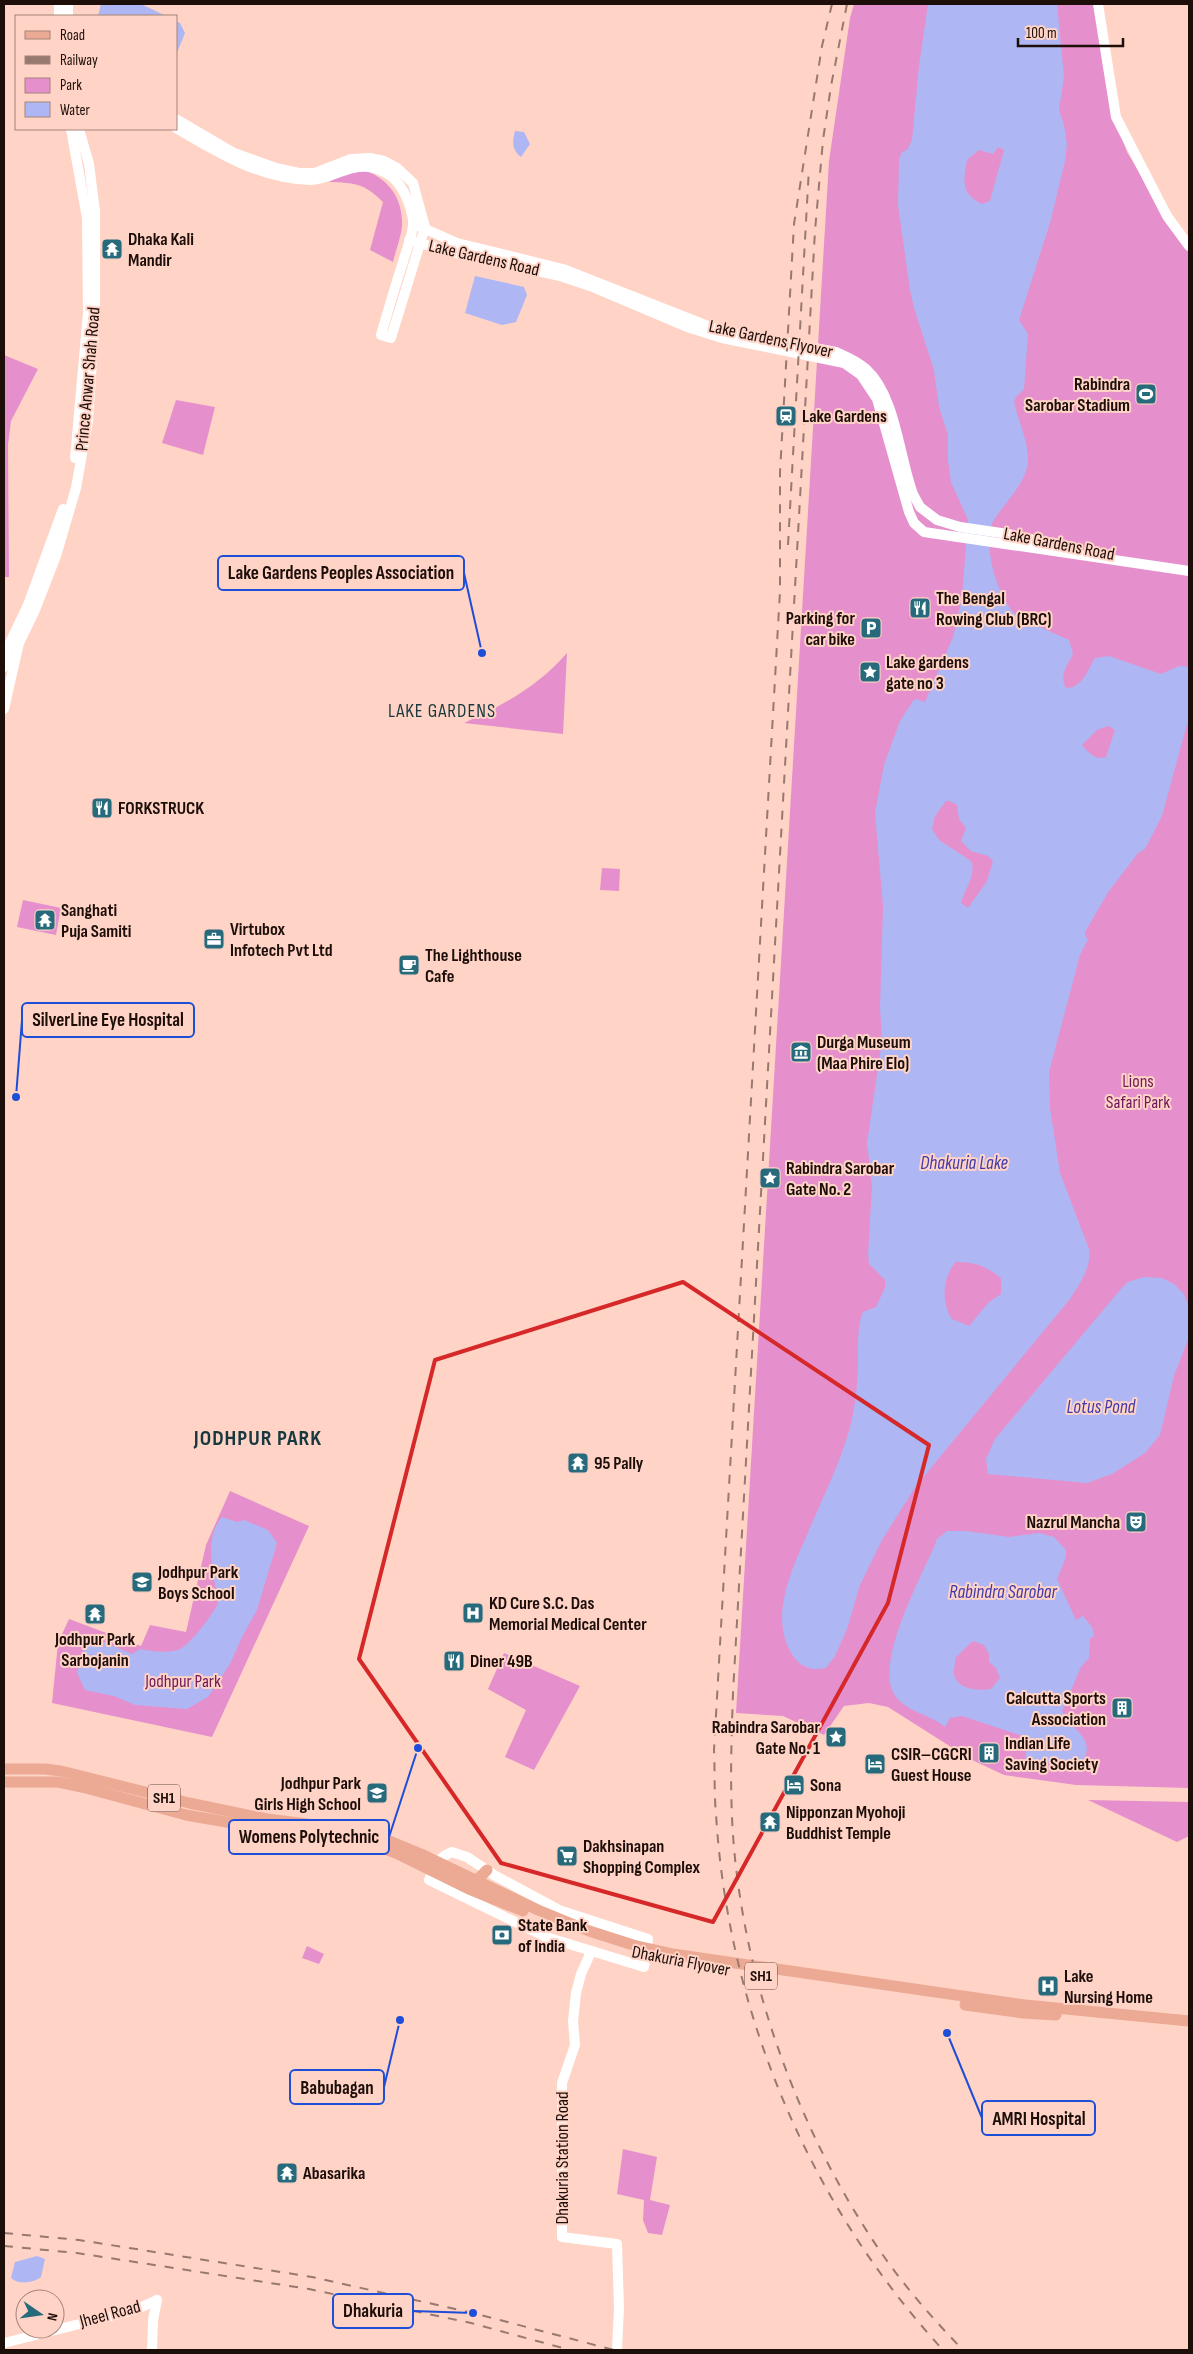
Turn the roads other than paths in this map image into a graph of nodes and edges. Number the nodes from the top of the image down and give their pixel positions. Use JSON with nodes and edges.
{"nodes":[{"id":1,"x":1098,"y":4,"type":"edge"},
{"id":2,"x":178,"y":120,"type":"edge"},
{"id":3,"x":178,"y":129,"type":"edge"},
{"id":4,"x":71,"y":130,"type":"edge"},
{"id":5,"x":79,"y":130,"type":"edge"},
{"id":6,"x":414,"y":224,"type":"junction"},
{"id":7,"x":425,"y":228,"type":"junction"},
{"id":8,"x":409,"y":240,"type":"junction"},
{"id":9,"x":421,"y":243,"type":"junction"},
{"id":10,"x":1189,"y":246,"type":"edge"},
{"id":11,"x":561,"y":273,"type":"junction"},
{"id":12,"x":906,"y":487,"type":"junction"},
{"id":13,"x":910,"y":515,"type":"joint"},
{"id":14,"x":930,"y":517,"type":"joint"},
{"id":15,"x":1000,"y":538,"type":"junction"},
{"id":16,"x":1189,"y":565,"type":"edge"},
{"id":17,"x":1189,"y":571,"type":"edge"},
{"id":18,"x":4,"y":667,"type":"edge"},
{"id":19,"x":4,"y":709,"type":"edge"},
{"id":20,"x":4,"y":1769,"type":"edge"},
{"id":21,"x":4,"y":1782,"type":"edge"},
{"id":22,"x":487,"y":1870,"type":"junction"},
{"id":23,"x":433,"y":1871,"type":"junction"},
{"id":24,"x":472,"y":1890,"type":"junction"},
{"id":25,"x":591,"y":1952,"type":"junction"},
{"id":26,"x":1049,"y":2011,"type":"junction"},
{"id":27,"x":1189,"y":2021,"type":"edge"},
{"id":28,"x":1189,"y":2028,"type":"edge"},
{"id":29,"x":4,"y":2343,"type":"edge"},
{"id":30,"x":152,"y":2350,"type":"edge"},
{"id":31,"x":617,"y":2350,"type":"edge"}],
"edges":[{"from":1,"to":10,"type":"main road"},
{"from":2,"to":7,"type":"main road","name":"Lake Gardens Road"},
{"from":3,"to":6,"type":"main road","name":"Lake Gardens Road"},
{"from":4,"to":18,"type":"main road","name":"Prince Anwar Shah Road"},
{"from":5,"to":19,"type":"main road","name":"Prince Anwar Shah Road"},
{"from":6,"to":7,"type":"main road"},
{"from":6,"to":8,"type":"main road","name":"Lake Gardens Road"},
{"from":7,"to":9,"type":"main road"},
{"from":7,"to":11,"type":"main road","name":"Lake Gardens Road"},
{"from":8,"to":9,"type":"main road","name":"Lake Gardens Road"},
{"from":8,"to":9,"type":"main road"},
{"from":9,"to":11,"type":"main road","name":"Lake Gardens Road"},
{"from":11,"to":12,"type":"main road","name":"Lake Gardens Flyover"},
{"from":12,"to":13,"type":"main road","name":"Lake Gardens Flyover"},
{"from":12,"to":14,"type":"main road","name":"Lake Gardens Flyover"},
{"from":13,"to":15,"type":"main road","name":"Lake Gardens Road"},
{"from":14,"to":15,"type":"main road","name":"Lake Gardens Road"},
{"from":15,"to":16,"type":"main road","name":"Lake Gardens Road"},
{"from":15,"to":17,"type":"main road","name":"Lake Gardens Road"},
{"from":20,"to":23,"type":"main road","number":"SH1"},
{"from":21,"to":23,"type":"main road","number":"SH1"},
{"from":22,"to":23,"type":"main road"},
{"from":22,"to":24,"type":"main road"},
{"from":22,"to":25,"type":"main road"},
{"from":23,"to":24,"type":"main road","number":"SH1"},
{"from":23,"to":24,"type":"main road"},
{"from":24,"to":25,"type":"main road"},
{"from":24,"to":26,"type":"main road","name":"Dhakuria Flyover","number":"SH1"},
{"from":25,"to":31,"type":"main road","name":"Dhakuria Station Road"},
{"from":26,"to":27,"type":"main road","number":"SH1"},
{"from":26,"to":28,"type":"main road","number":"SH1"},
{"from":29,"to":30,"type":"main road","name":"Jheel Road"}]}
